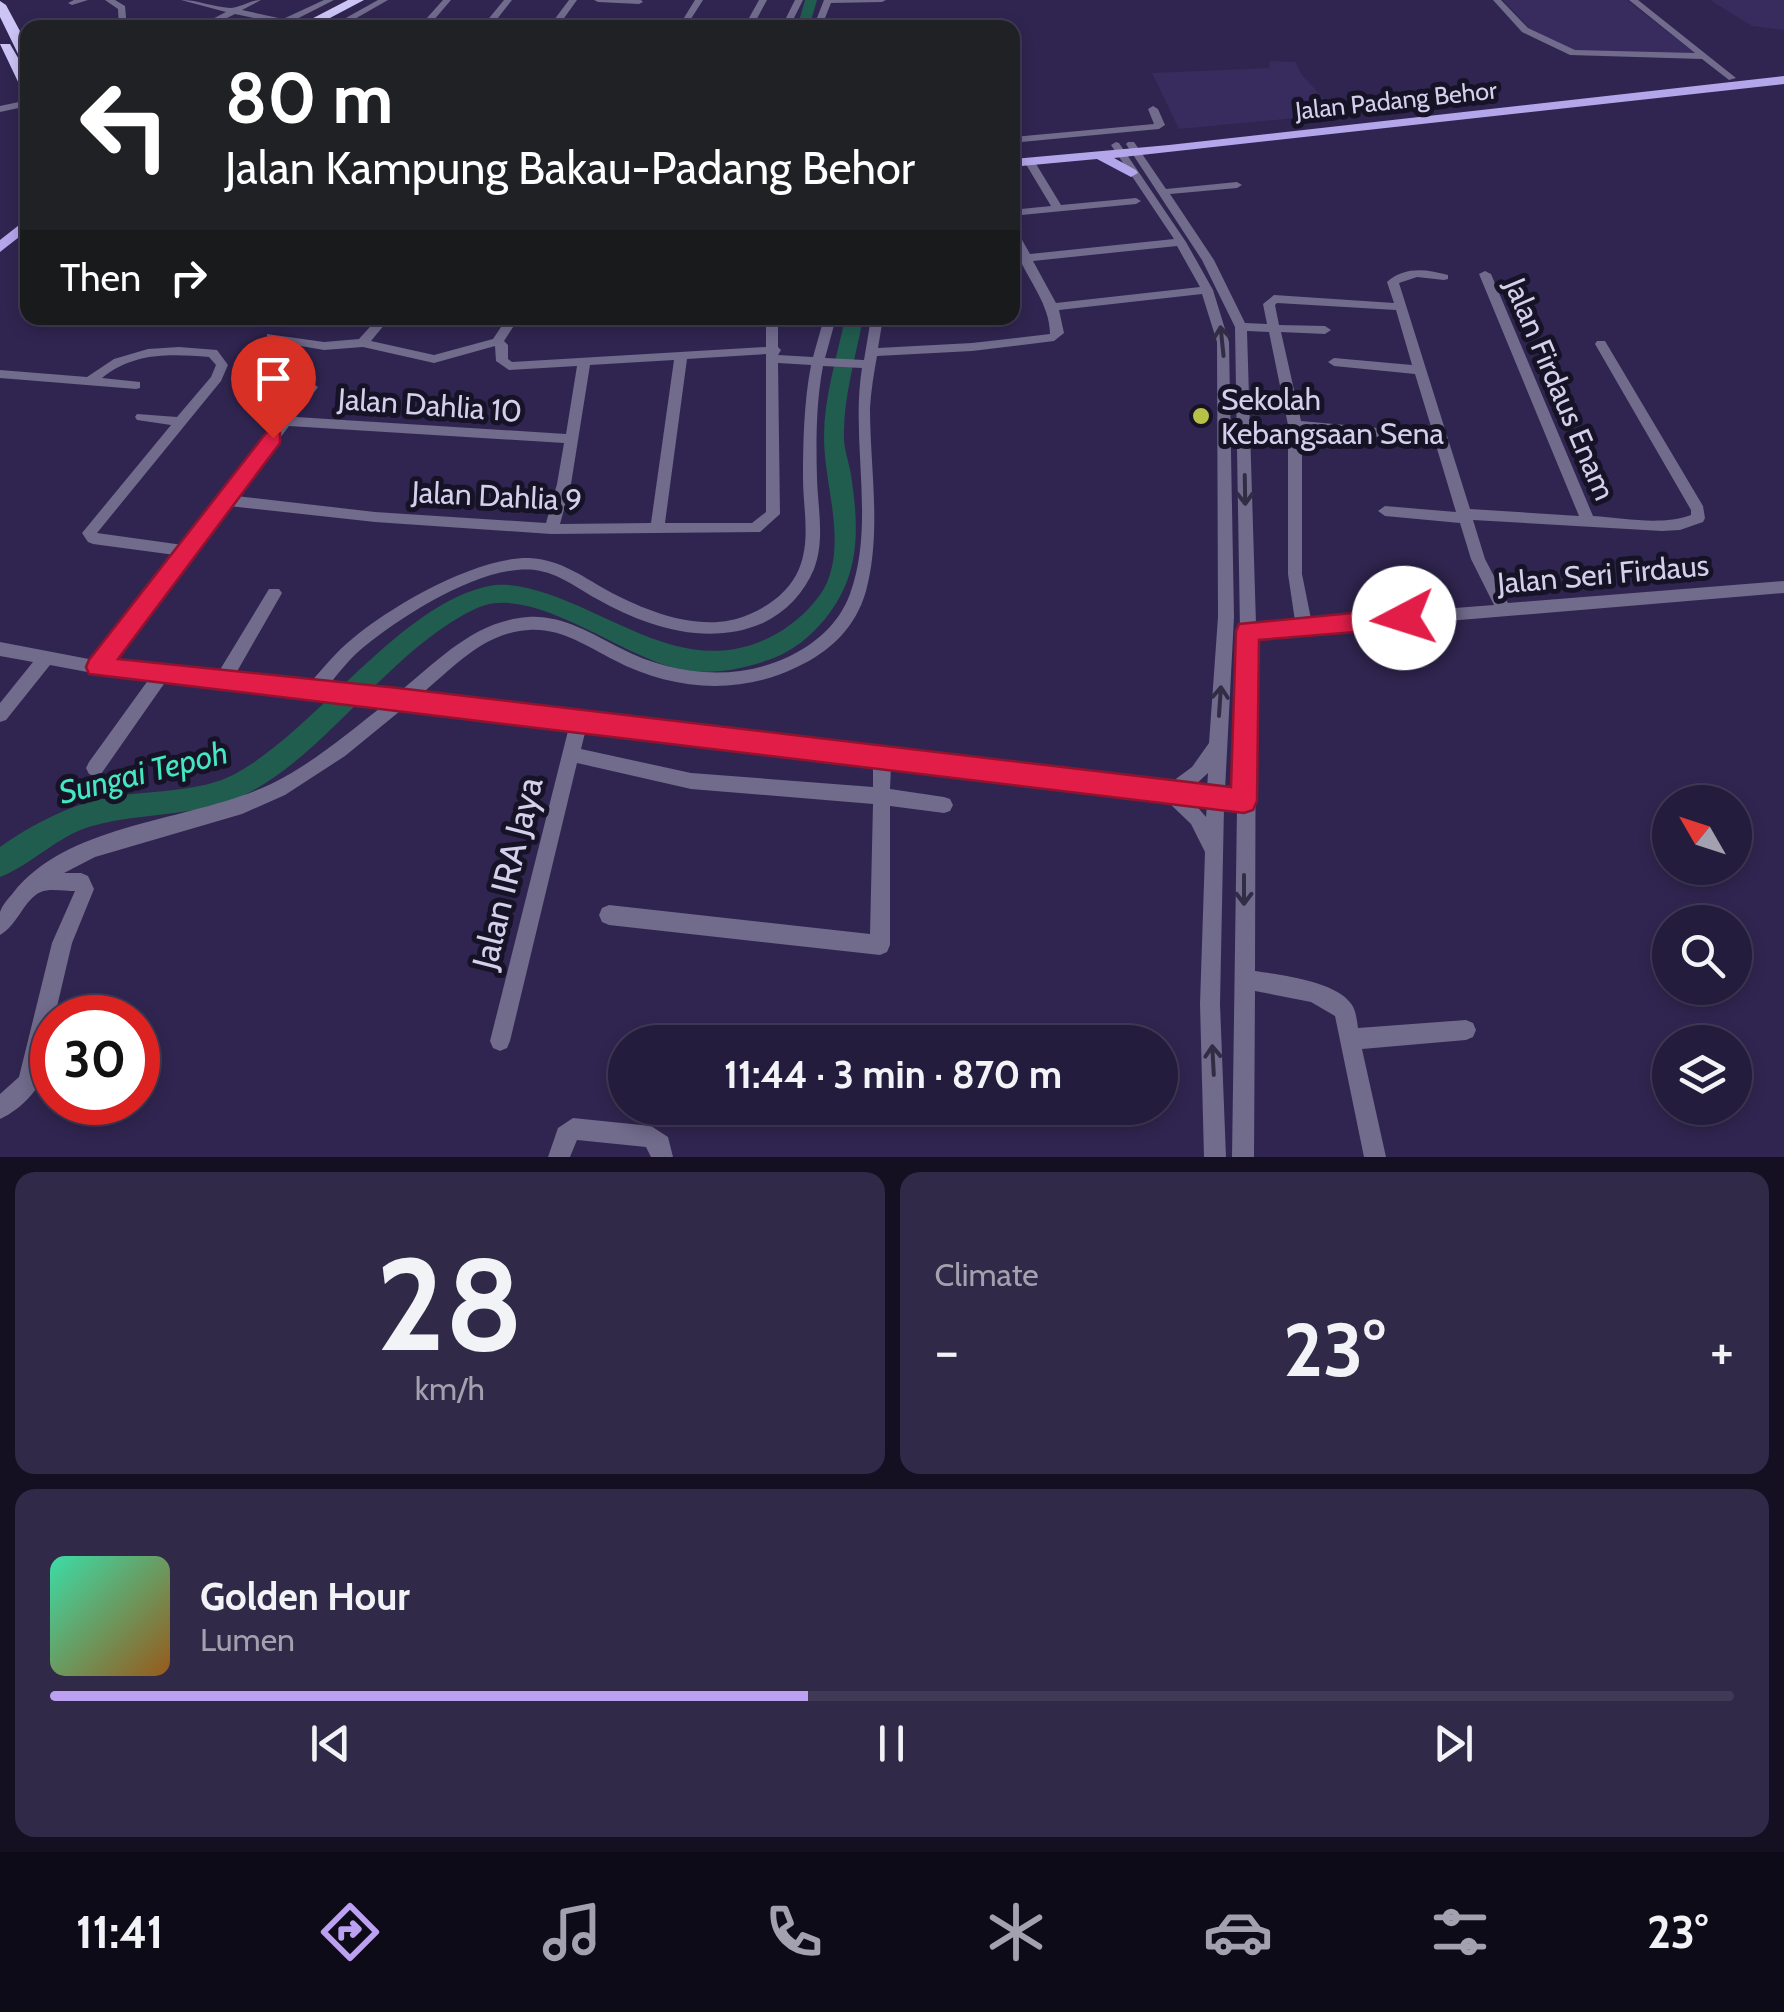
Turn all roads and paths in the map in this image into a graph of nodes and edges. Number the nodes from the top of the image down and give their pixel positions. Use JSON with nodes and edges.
{"nodes":[{"id":1,"x":84,"y":0,"type":"edge"},
{"id":2,"x":109,"y":0,"type":"edge"},
{"id":3,"x":185,"y":0,"type":"edge"},
{"id":4,"x":257,"y":0,"type":"edge"},
{"id":5,"x":330,"y":0,"type":"edge"},
{"id":6,"x":370,"y":0,"type":"edge"},
{"id":7,"x":384,"y":0,"type":"edge"},
{"id":8,"x":447,"y":0,"type":"edge"},
{"id":9,"x":508,"y":0,"type":"edge"},
{"id":10,"x":598,"y":0,"type":"edge"},
{"id":11,"x":882,"y":0,"type":"edge"},
{"id":12,"x":1497,"y":0,"type":"edge"},
{"id":13,"x":1633,"y":0,"type":"edge"},
{"id":14,"x":353,"y":1,"type":"edge"},
{"id":15,"x":639,"y":1,"type":"edge"},
{"id":16,"x":828,"y":1,"type":"edge"},
{"id":17,"x":72,"y":3,"type":"dead end"},
{"id":18,"x":236,"y":10,"type":"junction"},
{"id":19,"x":122,"y":20,"type":"edge"},
{"id":20,"x":215,"y":20,"type":"edge"},
{"id":21,"x":276,"y":20,"type":"edge"},
{"id":22,"x":288,"y":20,"type":"edge"},
{"id":23,"x":316,"y":20,"type":"edge"},
{"id":24,"x":330,"y":20,"type":"edge"},
{"id":25,"x":347,"y":20,"type":"edge"},
{"id":26,"x":429,"y":20,"type":"edge"},
{"id":27,"x":492,"y":20,"type":"edge"},
{"id":28,"x":3,"y":27,"type":"edge"},
{"id":29,"x":20,"y":46,"type":"edge"},
{"id":30,"x":1702,"y":56,"type":"junction"},
{"id":31,"x":20,"y":68,"type":"edge"},
{"id":32,"x":1784,"y":77,"type":"edge"},
{"id":33,"x":1739,"y":81,"type":"junction"},
{"id":34,"x":1154,"y":109,"type":"dead end"},
{"id":35,"x":1020,"y":139,"type":"edge"},
{"id":36,"x":1126,"y":148,"type":"junction"},
{"id":37,"x":1169,"y":149,"type":"junction"},
{"id":38,"x":1020,"y":154,"type":"edge"},
{"id":39,"x":1098,"y":155,"type":"junction"},
{"id":40,"x":1029,"y":161,"type":"junction"},
{"id":41,"x":1020,"y":162,"type":"edge"},
{"id":42,"x":1151,"y":168,"type":"junction"},
{"id":43,"x":1131,"y":172,"type":"junction"},
{"id":44,"x":1237,"y":184,"type":"dead end"},
{"id":45,"x":1163,"y":192,"type":"junction"},
{"id":46,"x":1136,"y":202,"type":"dead end"},
{"id":47,"x":1056,"y":208,"type":"junction"},
{"id":48,"x":1020,"y":212,"type":"edge"},
{"id":49,"x":20,"y":215,"type":"edge"},
{"id":50,"x":20,"y":229,"type":"edge"},
{"id":51,"x":0,"y":233,"type":"edge"},
{"id":52,"x":1181,"y":242,"type":"junction"},
{"id":53,"x":1020,"y":245,"type":"edge"},
{"id":54,"x":0,"y":248,"type":"edge"},
{"id":55,"x":1027,"y":258,"type":"junction"},
{"id":56,"x":1486,"y":274,"type":"dead end"},
{"id":57,"x":1444,"y":277,"type":"dead end"},
{"id":58,"x":1207,"y":290,"type":"junction"},
{"id":59,"x":1052,"y":307,"type":"junction"},
{"id":60,"x":1402,"y":307,"type":"junction"},
{"id":61,"x":378,"y":325,"type":"edge"},
{"id":62,"x":510,"y":325,"type":"edge"},
{"id":63,"x":772,"y":325,"type":"edge"},
{"id":64,"x":828,"y":325,"type":"edge"},
{"id":65,"x":874,"y":325,"type":"edge"},
{"id":66,"x":1240,"y":327,"type":"junction"},
{"id":67,"x":1276,"y":327,"type":"junction"},
{"id":68,"x":1325,"y":330,"type":"dead end"},
{"id":69,"x":271,"y":336,"type":"dead end"},
{"id":70,"x":363,"y":343,"type":"junction"},
{"id":71,"x":1601,"y":344,"type":"dead end"},
{"id":72,"x":500,"y":347,"type":"junction"},
{"id":73,"x":774,"y":355,"type":"junction"},
{"id":74,"x":681,"y":357,"type":"junction"},
{"id":75,"x":867,"y":359,"type":"junction"},
{"id":76,"x":818,"y":361,"type":"junction"},
{"id":77,"x":1334,"y":362,"type":"dead end"},
{"id":78,"x":584,"y":364,"type":"junction"},
{"id":79,"x":1421,"y":370,"type":"junction"},
{"id":80,"x":0,"y":374,"type":"edge"},
{"id":81,"x":90,"y":381,"type":"junction"},
{"id":82,"x":136,"y":385,"type":"dead end"},
{"id":83,"x":312,"y":387,"type":"dead end"},
{"id":84,"x":142,"y":418,"type":"dead end"},
{"id":85,"x":286,"y":421,"type":"junction"},
{"id":86,"x":179,"y":422,"type":"junction"},
{"id":87,"x":1294,"y":425,"type":"junction"},
{"id":88,"x":1442,"y":438,"type":"junction"},
{"id":89,"x":571,"y":439,"type":"junction"},
{"id":90,"x":225,"y":500,"type":"junction"},
{"id":91,"x":1385,"y":511,"type":"dead end"},
{"id":92,"x":1465,"y":516,"type":"junction"},
{"id":93,"x":1588,"y":522,"type":"junction"},
{"id":94,"x":656,"y":528,"type":"junction"},
{"id":95,"x":551,"y":529,"type":"junction"},
{"id":96,"x":187,"y":551,"type":"junction"},
{"id":97,"x":1784,"y":587,"type":"edge"},
{"id":98,"x":274,"y":594,"type":"dead end"},
{"id":99,"x":1504,"y":610,"type":"junction"},
{"id":100,"x":1304,"y":626,"type":"junction"},
{"id":101,"x":1248,"y":631,"type":"junction"},
{"id":102,"x":0,"y":648,"type":"edge"},
{"id":103,"x":44,"y":660,"type":"junction"},
{"id":104,"x":98,"y":667,"type":"junction"},
{"id":105,"x":163,"y":672,"type":"junction"},
{"id":106,"x":224,"y":678,"type":"junction"},
{"id":107,"x":314,"y":690,"type":"junction"},
{"id":108,"x":391,"y":698,"type":"junction"},
{"id":109,"x":0,"y":715,"type":"edge"},
{"id":110,"x":578,"y":722,"type":"junction"},
{"id":111,"x":1217,"y":744,"type":"junction"},
{"id":112,"x":570,"y":754,"type":"junction"},
{"id":113,"x":882,"y":757,"type":"junction"},
{"id":114,"x":95,"y":768,"type":"dead end"},
{"id":115,"x":1171,"y":793,"type":"junction"},
{"id":116,"x":880,"y":796,"type":"junction"},
{"id":117,"x":1216,"y":798,"type":"junction"},
{"id":118,"x":1244,"y":801,"type":"junction"},
{"id":119,"x":944,"y":805,"type":"dead end"},
{"id":120,"x":1216,"y":856,"type":"junction"},
{"id":121,"x":35,"y":882,"type":"junction"},
{"id":122,"x":609,"y":915,"type":"dead end"},
{"id":123,"x":0,"y":926,"type":"edge"},
{"id":124,"x":1244,"y":980,"type":"junction"},
{"id":125,"x":1466,"y":1030,"type":"dead end"},
{"id":126,"x":1353,"y":1039,"type":"junction"},
{"id":127,"x":500,"y":1040,"type":"dead end"},
{"id":128,"x":0,"y":1108,"type":"edge"},
{"id":129,"x":559,"y":1157,"type":"edge"},
{"id":130,"x":662,"y":1157,"type":"edge"},
{"id":131,"x":1215,"y":1157,"type":"edge"},
{"id":132,"x":1243,"y":1157,"type":"edge"},
{"id":133,"x":1375,"y":1157,"type":"edge"}],
"edges":[{"from":1,"to":17,"type":"street"},
{"from":2,"to":19,"type":"street"},
{"from":3,"to":18,"type":"street"},
{"from":4,"to":18,"type":"street"},
{"from":5,"to":22,"type":"street"},
{"from":6,"to":24,"type":"highway"},
{"from":7,"to":25,"type":"street"},
{"from":8,"to":26,"type":"street"},
{"from":9,"to":27,"type":"street"},
{"from":10,"to":15,"type":"street"},
{"from":11,"to":16,"type":"street"},
{"from":12,"to":30,"type":"street"},
{"from":13,"to":30,"type":"street"},
{"from":14,"to":23,"type":"highway"},
{"from":18,"to":20,"type":"street"},
{"from":18,"to":21,"type":"street"},
{"from":28,"to":29,"type":"highway"},
{"from":28,"to":31,"type":"highway"},
{"from":30,"to":33,"type":"street"},
{"from":32,"to":33,"type":"main road","name":"Jalan Padang Behor"},
{"from":33,"to":36,"type":"main road","name":"Jalan Padang Behor"},
{"from":33,"to":37,"type":"main road","name":"Jalan Padang Behor"},
{"from":34,"to":35,"type":"street"},
{"from":36,"to":37,"type":"main road","name":"Jalan Padang Behor"},
{"from":36,"to":38,"type":"main road","name":"Jalan Padang Behor"},
{"from":36,"to":39,"type":"main road","name":"Jalan Padang Behor"},
{"from":36,"to":42,"type":"street"},
{"from":36,"to":43,"type":"street"},
{"from":37,"to":42,"type":"main road"},
{"from":39,"to":40,"type":"main road","name":"Jalan Padang Behor"},
{"from":39,"to":43,"type":"main road"},
{"from":40,"to":41,"type":"main road","name":"Jalan Padang Behor"},
{"from":40,"to":47,"type":"street"},
{"from":42,"to":45,"type":"street"},
{"from":43,"to":52,"type":"street"},
{"from":44,"to":45,"type":"street"},
{"from":45,"to":66,"type":"street"},
{"from":46,"to":47,"type":"street"},
{"from":47,"to":48,"type":"street"},
{"from":49,"to":51,"type":"main road"},
{"from":50,"to":54,"type":"main road"},
{"from":52,"to":55,"type":"street"},
{"from":52,"to":58,"type":"street"},
{"from":53,"to":55,"type":"street"},
{"from":55,"to":59,"type":"street"},
{"from":56,"to":93,"type":"street","name":"Jalan Firdaus Enam"},
{"from":57,"to":60,"type":"street"},
{"from":58,"to":59,"type":"street"},
{"from":111,"to":58,"type":"street","one_way":true},
{"from":59,"to":75,"type":"street"},
{"from":60,"to":67,"type":"street"},
{"from":60,"to":79,"type":"street"},
{"from":61,"to":70,"type":"street"},
{"from":62,"to":72,"type":"street"},
{"from":63,"to":73,"type":"street"},
{"from":64,"to":76,"type":"street"},
{"from":65,"to":75,"type":"street"},
{"from":66,"to":67,"type":"street"},
{"from":66,"to":101,"type":"street","one_way":true},
{"from":67,"to":68,"type":"street"},
{"from":67,"to":87,"type":"street"},
{"from":69,"to":70,"type":"street"},
{"from":70,"to":72,"type":"street"},
{"from":71,"to":93,"type":"street"},
{"from":72,"to":78,"type":"street"},
{"from":73,"to":74,"type":"street"},
{"from":73,"to":76,"type":"street"},
{"from":73,"to":94,"type":"street","name":"Jalan Dahlia 9"},
{"from":74,"to":78,"type":"street"},
{"from":74,"to":94,"type":"street"},
{"from":75,"to":76,"type":"street"},
{"from":75,"to":108,"type":"street"},
{"from":76,"to":107,"type":"street"},
{"from":77,"to":79,"type":"street"},
{"from":78,"to":89,"type":"street"},
{"from":79,"to":88,"type":"street"},
{"from":80,"to":81,"type":"street"},
{"from":81,"to":82,"type":"street"},
{"from":81,"to":86,"type":"street"},
{"from":83,"to":85,"type":"street"},
{"from":84,"to":86,"type":"street"},
{"from":85,"to":89,"type":"street","name":"Jalan Dahlia 10"},
{"from":85,"to":90,"type":"street"},
{"from":86,"to":96,"type":"street"},
{"from":87,"to":88,"type":"street"},
{"from":87,"to":100,"type":"street"},
{"from":88,"to":92,"type":"street"},
{"from":89,"to":95,"type":"street"},
{"from":90,"to":95,"type":"street","name":"Jalan Dahlia 9"},
{"from":90,"to":96,"type":"street"},
{"from":91,"to":92,"type":"street"},
{"from":92,"to":93,"type":"street"},
{"from":92,"to":99,"type":"street"},
{"from":94,"to":95,"type":"street","name":"Jalan Dahlia 9"},
{"from":96,"to":104,"type":"street"},
{"from":97,"to":99,"type":"street","name":"Jalan Seri Firdaus"},
{"from":98,"to":106,"type":"street"},
{"from":99,"to":100,"type":"street","name":"Jalan Seri Firdaus"},
{"from":100,"to":101,"type":"street","name":"Jalan Seri Firdaus"},
{"from":101,"to":118,"type":"street"},
{"from":102,"to":103,"type":"street"},
{"from":103,"to":104,"type":"street"},
{"from":103,"to":109,"type":"street"},
{"from":104,"to":105,"type":"street"},
{"from":105,"to":106,"type":"street"},
{"from":105,"to":114,"type":"street"},
{"from":106,"to":107,"type":"street"},
{"from":107,"to":108,"type":"street"},
{"from":108,"to":110,"type":"street"},
{"from":108,"to":121,"type":"street"},
{"from":110,"to":112,"type":"street","name":"Jalan IRA Jaya"},
{"from":110,"to":113,"type":"street"},
{"from":111,"to":115,"type":"street"},
{"from":111,"to":117,"type":"street"},
{"from":112,"to":116,"type":"street"},
{"from":112,"to":127,"type":"street","name":"Jalan IRA Jaya"},
{"from":113,"to":115,"type":"street"},
{"from":113,"to":116,"type":"street"},
{"from":115,"to":117,"type":"street"},
{"from":115,"to":120,"type":"street"},
{"from":116,"to":119,"type":"street"},
{"from":116,"to":122,"type":"street"},
{"from":117,"to":118,"type":"street"},
{"from":117,"to":120,"type":"street"},
{"from":118,"to":124,"type":"street","one_way":true},
{"from":131,"to":120,"type":"street","one_way":true},
{"from":121,"to":123,"type":"street"},
{"from":121,"to":128,"type":"street"},
{"from":124,"to":126,"type":"street"},
{"from":124,"to":132,"type":"street"},
{"from":125,"to":126,"type":"street"},
{"from":126,"to":133,"type":"street"},
{"from":129,"to":130,"type":"street"}]}
